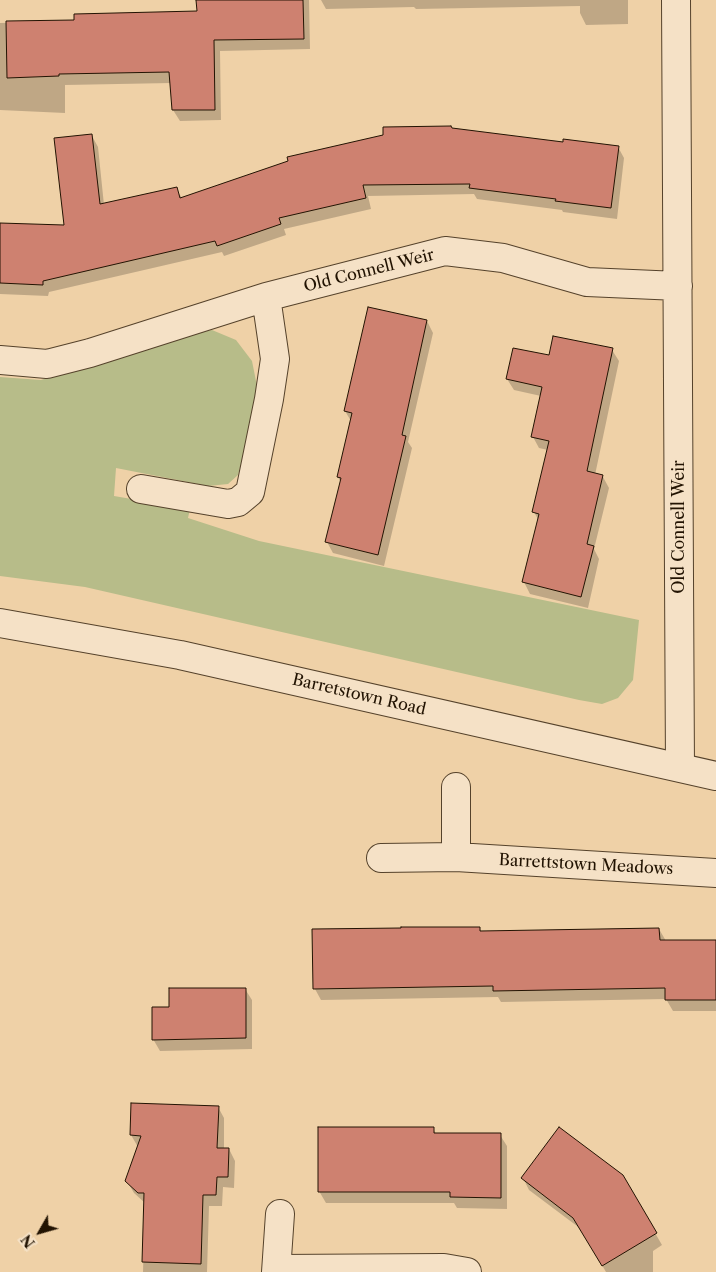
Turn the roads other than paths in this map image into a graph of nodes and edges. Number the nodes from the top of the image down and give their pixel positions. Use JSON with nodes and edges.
{"nodes":[{"id":1,"x":676,"y":0,"type":"edge"},
{"id":2,"x":678,"y":286,"type":"junction"},
{"id":3,"x":266,"y":297,"type":"junction"},
{"id":4,"x":0,"y":360,"type":"edge"},
{"id":5,"x":141,"y":489,"type":"dead end"},
{"id":6,"x":0,"y":623,"type":"edge"},
{"id":7,"x":680,"y":767,"type":"junction"},
{"id":8,"x":716,"y":776,"type":"edge"},
{"id":9,"x":456,"y":788,"type":"dead end"},
{"id":10,"x":456,"y":857,"type":"junction"},
{"id":11,"x":381,"y":858,"type":"dead end"},
{"id":12,"x":716,"y":872,"type":"edge"},
{"id":13,"x":280,"y":1214,"type":"dead end"},
{"id":14,"x":277,"y":1271,"type":"edge"},
{"id":15,"x":467,"y":1272,"type":"edge"}],
"edges":[{"from":1,"to":2,"type":"street","name":"Old Connell Weir"},
{"from":2,"to":3,"type":"street","name":"Old Connell Weir"},
{"from":2,"to":7,"type":"street","name":"Old Connell Weir"},
{"from":3,"to":4,"type":"street","name":"Old Connell Weir"},
{"from":3,"to":5,"type":"street"},
{"from":6,"to":7,"type":"street","name":"Barretstown Road"},
{"from":7,"to":8,"type":"street","name":"Barretstown Road"},
{"from":9,"to":10,"type":"street"},
{"from":10,"to":11,"type":"street","name":"Barrettstown Meadows"},
{"from":10,"to":12,"type":"street","name":"Barrettstown Meadows"},
{"from":13,"to":14,"type":"street"},
{"from":14,"to":15,"type":"street"}]}
